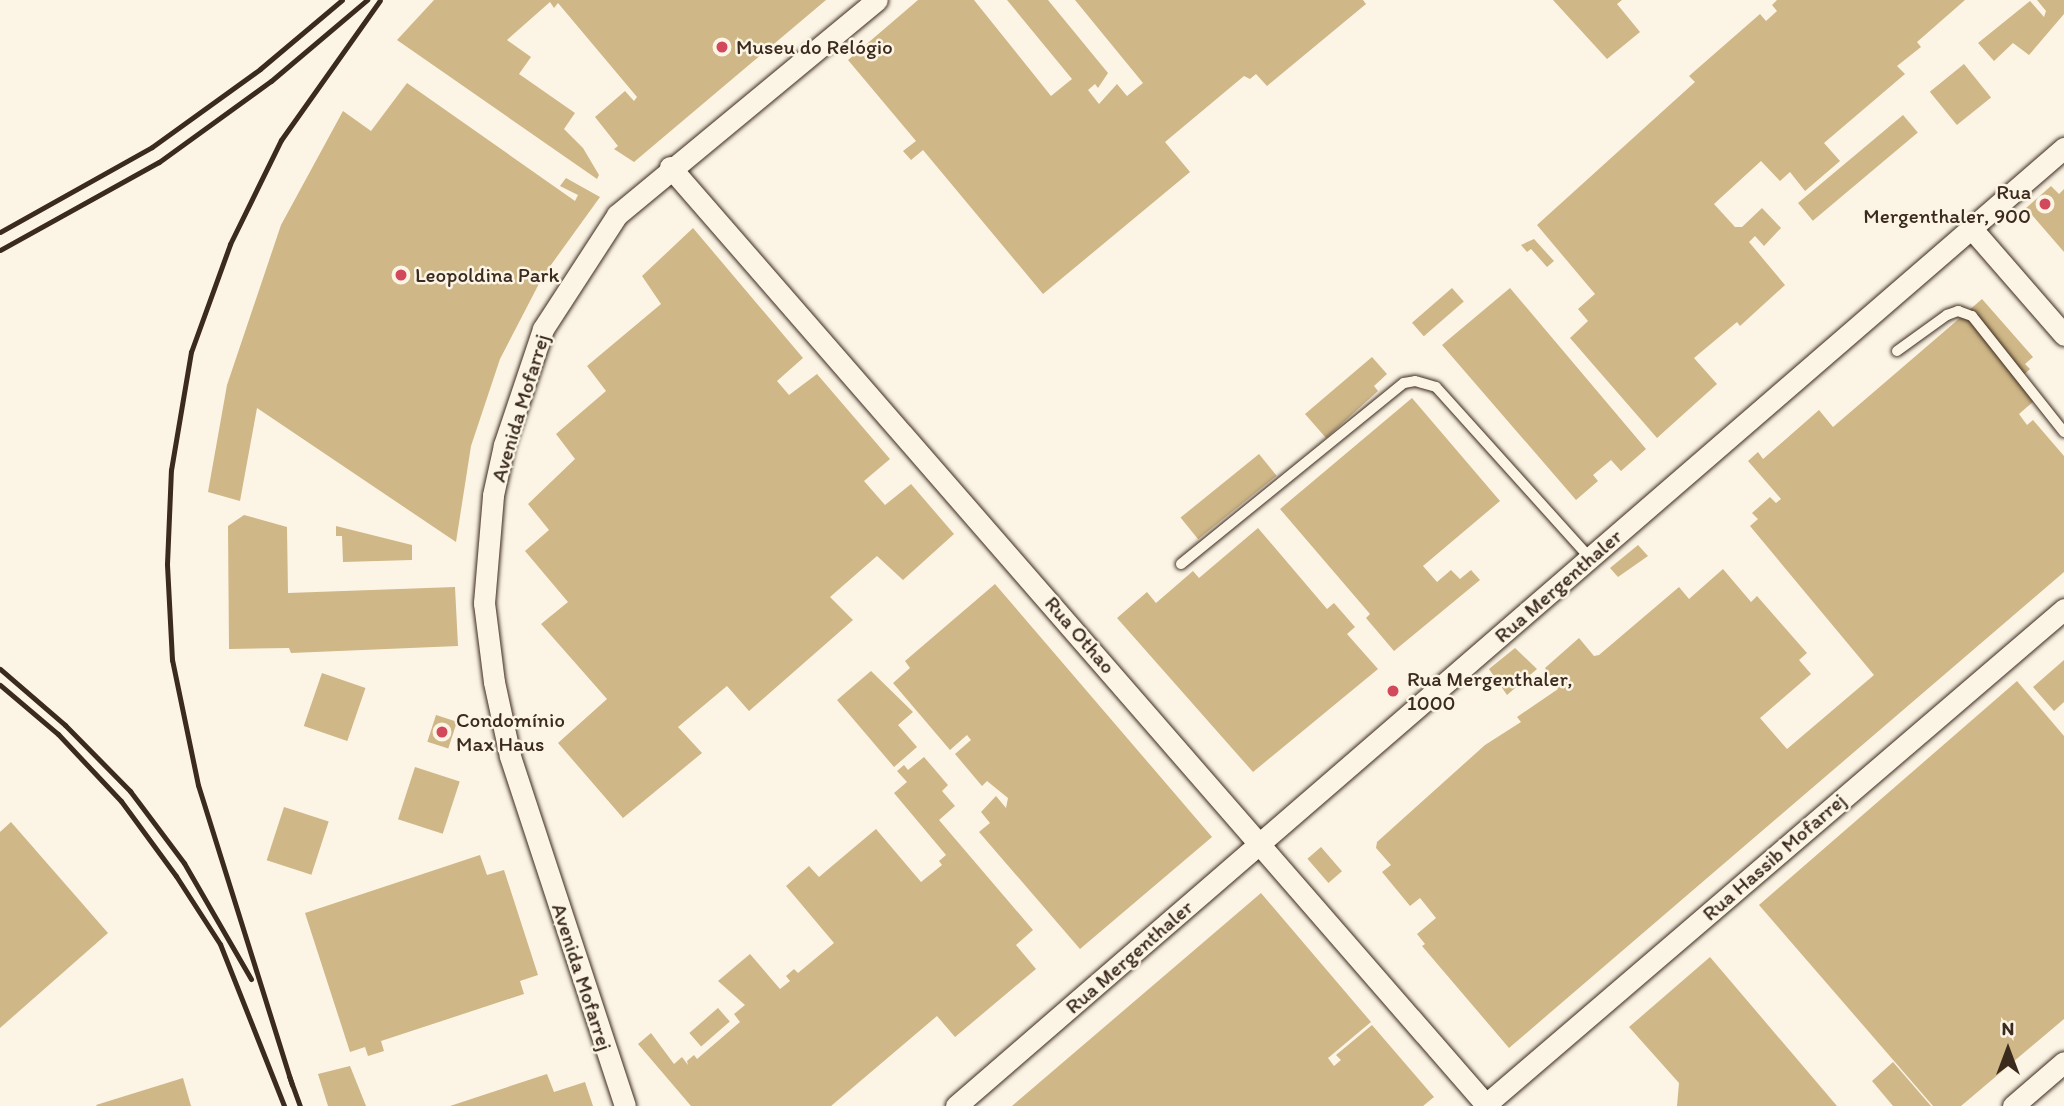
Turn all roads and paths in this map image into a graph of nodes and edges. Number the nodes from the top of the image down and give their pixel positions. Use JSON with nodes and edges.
{"nodes":[{"id":1,"x":877,"y":0,"type":"edge"},
{"id":2,"x":2064,"y":148,"type":"edge"},
{"id":3,"x":670,"y":167,"type":"junction"},
{"id":4,"x":1972,"y":229,"type":"junction"},
{"id":5,"x":2064,"y":335,"type":"edge"},
{"id":6,"x":1898,"y":351,"type":"dead end"},
{"id":7,"x":2064,"y":432,"type":"edge"},
{"id":8,"x":1590,"y":558,"type":"junction"},
{"id":9,"x":1181,"y":564,"type":"dead end"},
{"id":10,"x":2064,"y":609,"type":"edge"},
{"id":11,"x":1262,"y":843,"type":"junction"},
{"id":12,"x":2064,"y":1062,"type":"edge"},
{"id":13,"x":625,"y":1106,"type":"edge"},
{"id":14,"x":956,"y":1106,"type":"edge"},
{"id":15,"x":1485,"y":1106,"type":"edge"},
{"id":16,"x":2013,"y":1106,"type":"edge"}],
"edges":[{"from":1,"to":3,"type":"street","name":"Avenida Mofarrej"},
{"from":2,"to":4,"type":"street","name":"Rua Mergenthaler"},
{"from":3,"to":11,"type":"street","name":"Rua Othao"},
{"from":3,"to":13,"type":"street","name":"Avenida Mofarrej"},
{"from":4,"to":5,"type":"street"},
{"from":4,"to":8,"type":"street","name":"Rua Mergenthaler"},
{"from":6,"to":7,"type":"lane"},
{"from":8,"to":9,"type":"lane"},
{"from":8,"to":11,"type":"street","name":"Rua Mergenthaler"},
{"from":10,"to":15,"type":"street","name":"Rua Hassib Mofarrej"},
{"from":11,"to":14,"type":"street","name":"Rua Mergenthaler"},
{"from":11,"to":15,"type":"street","name":"Rua Othao"},
{"from":12,"to":16,"type":"street"}]}
